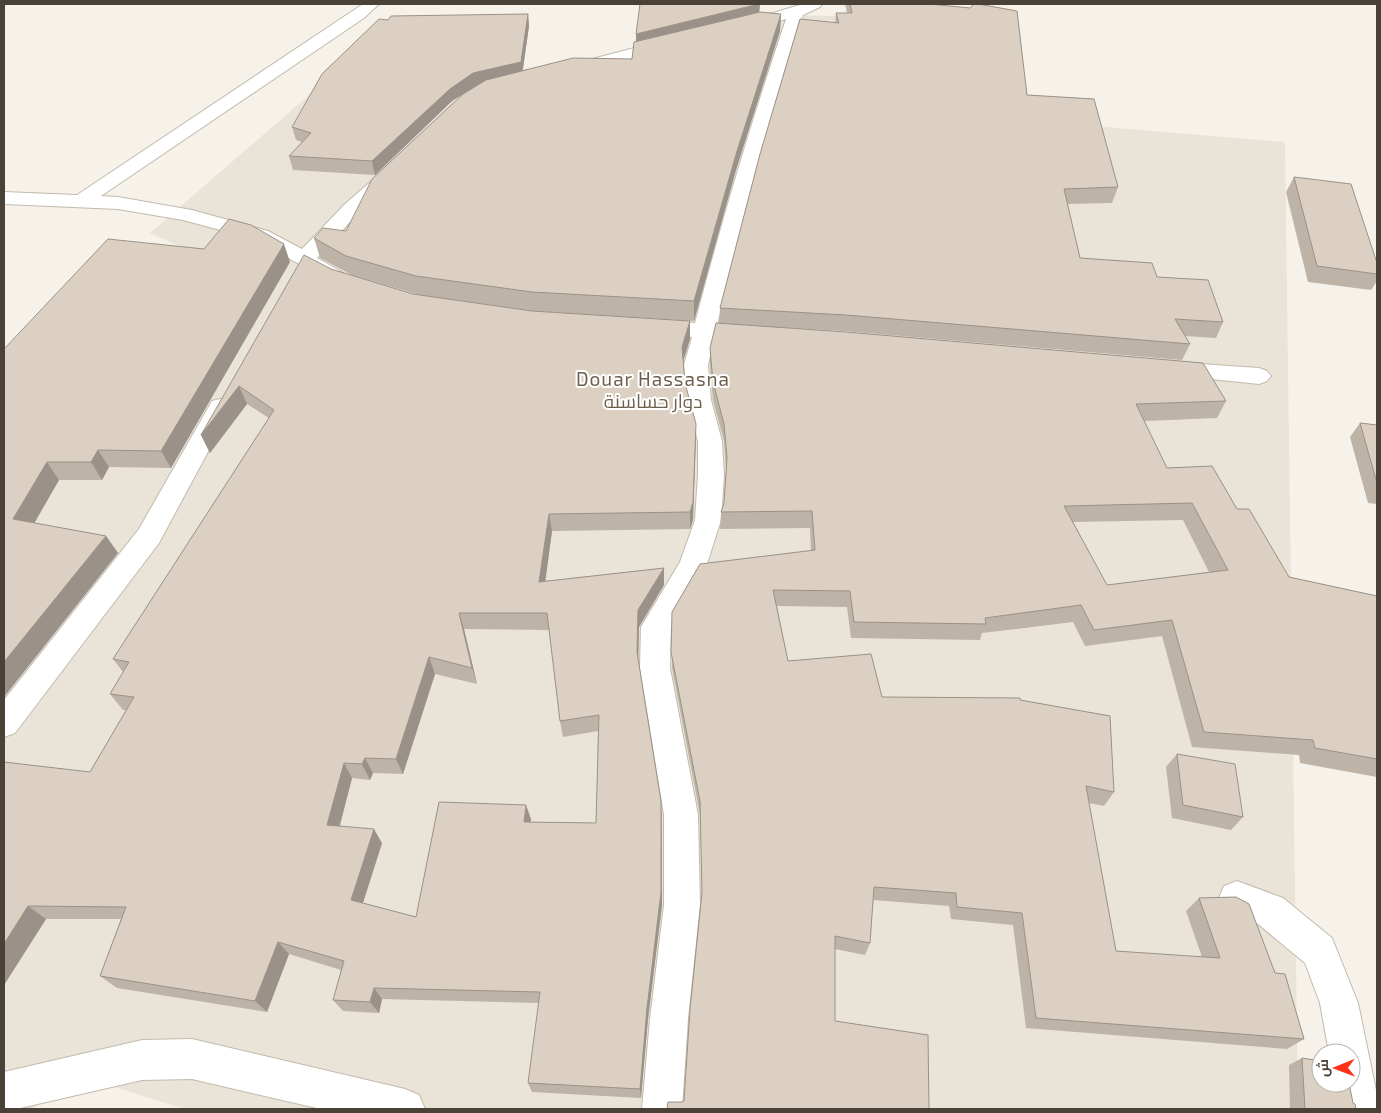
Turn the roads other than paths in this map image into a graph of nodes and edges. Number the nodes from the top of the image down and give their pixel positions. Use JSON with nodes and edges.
{"nodes":[{"id":1,"x":372,"y":4,"type":"edge"},
{"id":2,"x":806,"y":8,"type":"edge"},
{"id":3,"x":728,"y":30,"type":"edge"},
{"id":4,"x":690,"y":39,"type":"edge"},
{"id":5,"x":554,"y":73,"type":"edge"},
{"id":6,"x":402,"y":164,"type":"edge"},
{"id":7,"x":4,"y":198,"type":"edge"},
{"id":8,"x":82,"y":201,"type":"junction"},
{"id":9,"x":299,"y":268,"type":"junction"},
{"id":10,"x":353,"y":284,"type":"edge"},
{"id":11,"x":635,"y":326,"type":"edge"},
{"id":12,"x":705,"y":331,"type":"junction"},
{"id":13,"x":774,"y":335,"type":"edge"},
{"id":14,"x":1150,"y":367,"type":"edge"},
{"id":15,"x":1259,"y":376,"type":"dead end"},
{"id":16,"x":228,"y":392,"type":"edge"},
{"id":17,"x":4,"y":723,"type":"edge"},
{"id":18,"x":1237,"y":898,"type":"edge"},
{"id":19,"x":1347,"y":1043,"type":"edge"},
{"id":20,"x":4,"y":1092,"type":"edge"},
{"id":21,"x":1357,"y":1093,"type":"edge"},
{"id":22,"x":405,"y":1109,"type":"edge"},
{"id":23,"x":662,"y":1109,"type":"edge"},
{"id":24,"x":1360,"y":1109,"type":"edge"}],
"edges":[{"from":1,"to":8,"type":"street"},
{"from":2,"to":3,"type":"street"},
{"from":2,"to":12,"type":"street"},
{"from":4,"to":5,"type":"street"},
{"from":6,"to":9,"type":"street"},
{"from":7,"to":8,"type":"street"},
{"from":8,"to":9,"type":"street"},
{"from":9,"to":10,"type":"street"},
{"from":11,"to":12,"type":"street"},
{"from":12,"to":13,"type":"street"},
{"from":12,"to":23,"type":"street"},
{"from":14,"to":15,"type":"street"},
{"from":16,"to":17,"type":"street"},
{"from":18,"to":19,"type":"street"},
{"from":20,"to":22,"type":"street"},
{"from":21,"to":24,"type":"street"}]}
